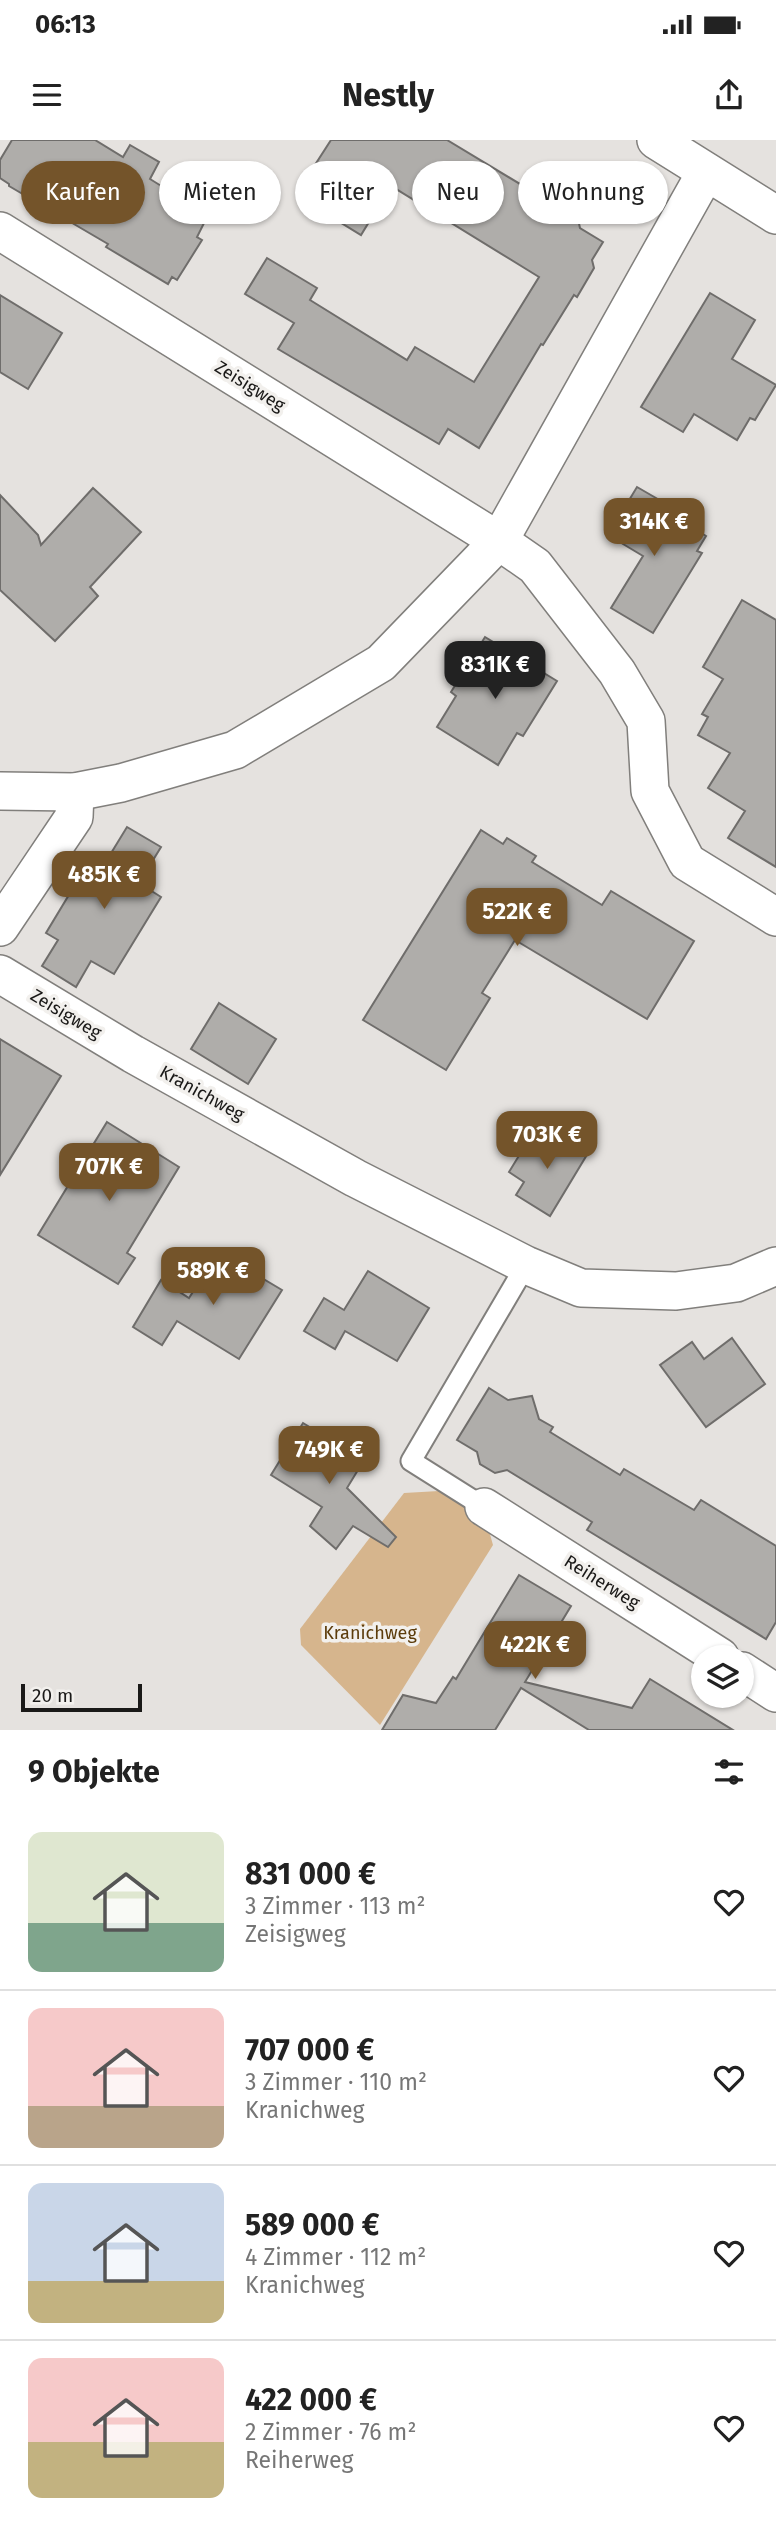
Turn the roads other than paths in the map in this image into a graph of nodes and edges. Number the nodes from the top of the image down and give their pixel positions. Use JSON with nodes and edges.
{"nodes":[{"id":1,"x":656,"y":140,"type":"edge"},
{"id":2,"x":706,"y":172,"type":"junction"},
{"id":3,"x":776,"y":215,"type":"edge"},
{"id":4,"x":0,"y":231,"type":"edge"},
{"id":5,"x":499,"y":541,"type":"junction"},
{"id":6,"x":0,"y":791,"type":"edge"},
{"id":7,"x":75,"y":792,"type":"junction"},
{"id":8,"x":776,"y":916,"type":"edge"},
{"id":9,"x":0,"y":927,"type":"edge"},
{"id":10,"x":0,"y":974,"type":"edge"},
{"id":11,"x":133,"y":1055,"type":"joint"},
{"id":12,"x":526,"y":1265,"type":"junction"},
{"id":13,"x":776,"y":1266,"type":"edge"},
{"id":14,"x":484,"y":1507,"type":"joint"},
{"id":15,"x":701,"y":1645,"type":"edge"},
{"id":16,"x":754,"y":1679,"type":"edge"},
{"id":17,"x":776,"y":1693,"type":"edge"}],
"edges":[{"from":1,"to":2,"type":"street"},
{"from":2,"to":3,"type":"street"},
{"from":2,"to":5,"type":"street"},
{"from":4,"to":5,"type":"street","name":"Zeisigweg"},
{"from":5,"to":7,"type":"street"},
{"from":5,"to":8,"type":"street","name":"Zeisigweg"},
{"from":6,"to":7,"type":"street"},
{"from":7,"to":9,"type":"street"},
{"from":10,"to":11,"type":"street","name":"Zeisigweg"},
{"from":11,"to":12,"type":"street","name":"Kranichweg"},
{"from":12,"to":13,"type":"street","name":"Kranichweg"},
{"from":12,"to":14,"type":"lane"},
{"from":14,"to":15,"type":"street","name":"Reiherweg"},
{"from":16,"to":17,"type":"street"}]}
